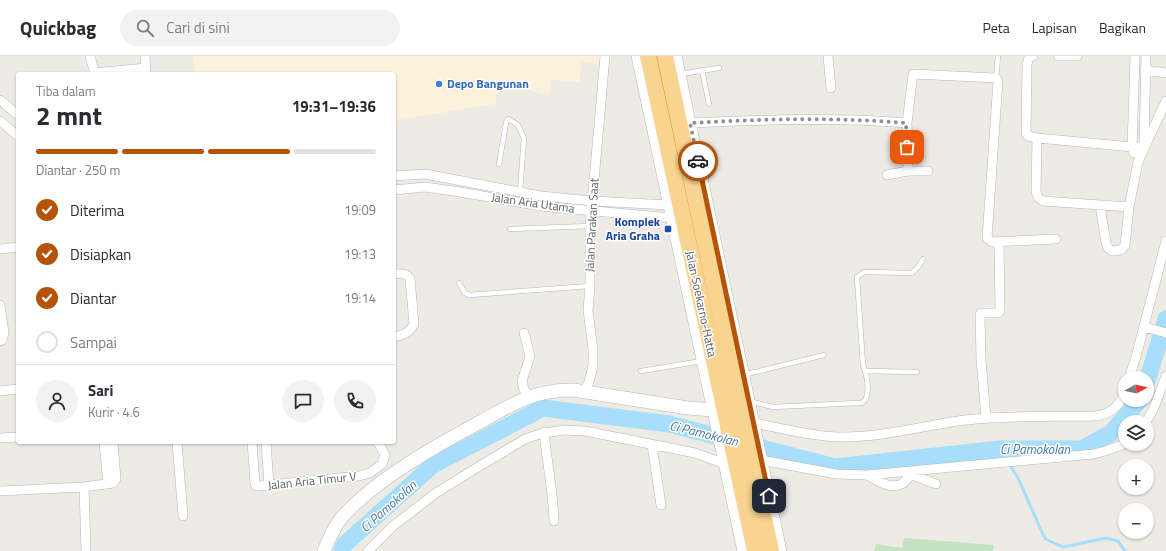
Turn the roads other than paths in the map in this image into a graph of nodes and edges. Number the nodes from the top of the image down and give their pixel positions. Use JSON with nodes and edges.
{"nodes":[{"id":1,"x":90,"y":56,"type":"edge"},
{"id":2,"x":145,"y":56,"type":"edge"},
{"id":3,"x":605,"y":56,"type":"edge"},
{"id":4,"x":665,"y":56,"type":"edge"},
{"id":5,"x":675,"y":56,"type":"edge"},
{"id":6,"x":828,"y":56,"type":"edge"},
{"id":7,"x":998,"y":56,"type":"edge"},
{"id":8,"x":1033,"y":56,"type":"edge"},
{"id":9,"x":1058,"y":56,"type":"edge"},
{"id":10,"x":1077,"y":56,"type":"edge"},
{"id":11,"x":1136,"y":56,"type":"edge"},
{"id":12,"x":1146,"y":56,"type":"edge"},
{"id":13,"x":645,"y":58,"type":"edge"},
{"id":14,"x":719,"y":68,"type":"dead end"},
{"id":15,"x":702,"y":70,"type":"junction"},
{"id":16,"x":1145,"y":70,"type":"junction"},
{"id":17,"x":146,"y":71,"type":"edge"},
{"id":18,"x":94,"y":72,"type":"edge"},
{"id":19,"x":129,"y":72,"type":"edge"},
{"id":20,"x":1166,"y":73,"type":"edge"},
{"id":21,"x":679,"y":74,"type":"junction"},
{"id":22,"x":996,"y":78,"type":"junction"},
{"id":23,"x":831,"y":88,"type":"dead end"},
{"id":24,"x":0,"y":100,"type":"edge"},
{"id":25,"x":1166,"y":101,"type":"edge"},
{"id":26,"x":709,"y":104,"type":"dead end"},
{"id":27,"x":16,"y":113,"type":"edge"},
{"id":28,"x":0,"y":121,"type":"edge"},
{"id":29,"x":690,"y":123,"type":"junction"},
{"id":30,"x":906,"y":123,"type":"junction"},
{"id":31,"x":16,"y":134,"type":"edge"},
{"id":32,"x":1037,"y":138,"type":"junction"},
{"id":33,"x":1132,"y":147,"type":"junction"},
{"id":34,"x":1144,"y":147,"type":"junction"},
{"id":35,"x":1138,"y":162,"type":"junction"},
{"id":36,"x":499,"y":164,"type":"dead end"},
{"id":37,"x":908,"y":171,"type":"junction"},
{"id":38,"x":928,"y":171,"type":"dead end"},
{"id":39,"x":425,"y":174,"type":"junction"},
{"id":40,"x":668,"y":175,"type":"junction"},
{"id":41,"x":887,"y":175,"type":"dead end"},
{"id":42,"x":396,"y":176,"type":"edge"},
{"id":43,"x":691,"y":176,"type":"junction"},
{"id":44,"x":425,"y":187,"type":"junction"},
{"id":45,"x":396,"y":190,"type":"edge"},
{"id":46,"x":520,"y":191,"type":"junction"},
{"id":47,"x":541,"y":196,"type":"junction"},
{"id":48,"x":1100,"y":205,"type":"junction"},
{"id":49,"x":540,"y":206,"type":"junction"},
{"id":50,"x":592,"y":206,"type":"junction"},
{"id":51,"x":698,"y":206,"type":"junction"},
{"id":52,"x":1129,"y":207,"type":"junction"},
{"id":53,"x":674,"y":211,"type":"junction"},
{"id":54,"x":710,"y":219,"type":"junction"},
{"id":55,"x":590,"y":226,"type":"junction"},
{"id":56,"x":510,"y":229,"type":"dead end"},
{"id":57,"x":1056,"y":239,"type":"dead end"},
{"id":58,"x":1166,"y":241,"type":"edge"},
{"id":59,"x":999,"y":242,"type":"junction"},
{"id":60,"x":16,"y":246,"type":"edge"},
{"id":61,"x":0,"y":249,"type":"edge"},
{"id":62,"x":923,"y":259,"type":"dead end"},
{"id":63,"x":396,"y":274,"type":"edge"},
{"id":64,"x":459,"y":283,"type":"dead end"},
{"id":65,"x":590,"y":286,"type":"junction"},
{"id":66,"x":0,"y":305,"type":"edge"},
{"id":67,"x":1144,"y":327,"type":"junction"},
{"id":68,"x":1166,"y":332,"type":"edge"},
{"id":69,"x":524,"y":333,"type":"dead end"},
{"id":70,"x":396,"y":336,"type":"edge"},
{"id":71,"x":0,"y":341,"type":"edge"},
{"id":72,"x":824,"y":355,"type":"dead end"},
{"id":73,"x":702,"y":361,"type":"junction"},
{"id":74,"x":641,"y":371,"type":"dead end"},
{"id":75,"x":865,"y":371,"type":"junction"},
{"id":76,"x":1131,"y":371,"type":"edge"},
{"id":77,"x":917,"y":372,"type":"dead end"},
{"id":78,"x":743,"y":375,"type":"junction"},
{"id":79,"x":1166,"y":376,"type":"edge"},
{"id":80,"x":16,"y":389,"type":"edge"},
{"id":81,"x":0,"y":391,"type":"edge"},
{"id":82,"x":584,"y":391,"type":"junction"},
{"id":83,"x":530,"y":397,"type":"junction"},
{"id":84,"x":749,"y":400,"type":"junction"},
{"id":85,"x":1118,"y":404,"type":"edge"},
{"id":86,"x":1150,"y":415,"type":"edge"},
{"id":87,"x":718,"y":418,"type":"junction"},
{"id":88,"x":986,"y":418,"type":"junction"},
{"id":89,"x":751,"y":428,"type":"junction"},
{"id":90,"x":544,"y":432,"type":"junction"},
{"id":91,"x":16,"y":437,"type":"edge"},
{"id":92,"x":0,"y":438,"type":"edge"},
{"id":93,"x":104,"y":444,"type":"edge"},
{"id":94,"x":113,"y":444,"type":"edge"},
{"id":95,"x":176,"y":444,"type":"edge"},
{"id":96,"x":252,"y":444,"type":"edge"},
{"id":97,"x":266,"y":444,"type":"edge"},
{"id":98,"x":379,"y":444,"type":"edge"},
{"id":99,"x":652,"y":445,"type":"junction"},
{"id":100,"x":1118,"y":447,"type":"edge"},
{"id":101,"x":726,"y":454,"type":"junction"},
{"id":102,"x":756,"y":459,"type":"junction"},
{"id":103,"x":867,"y":474,"type":"junction"},
{"id":104,"x":108,"y":484,"type":"junction"},
{"id":105,"x":936,"y":484,"type":"dead end"},
{"id":106,"x":269,"y":485,"type":"junction"},
{"id":107,"x":84,"y":487,"type":"junction"},
{"id":108,"x":0,"y":491,"type":"edge"},
{"id":109,"x":769,"y":496,"type":"joint"},
{"id":110,"x":661,"y":505,"type":"dead end"},
{"id":111,"x":183,"y":516,"type":"dead end"},
{"id":112,"x":554,"y":521,"type":"dead end"},
{"id":113,"x":86,"y":551,"type":"edge"},
{"id":114,"x":324,"y":551,"type":"edge"},
{"id":115,"x":368,"y":551,"type":"edge"},
{"id":116,"x":744,"y":551,"type":"edge"},
{"id":117,"x":755,"y":551,"type":"edge"},
{"id":118,"x":771,"y":551,"type":"edge"},
{"id":119,"x":780,"y":551,"type":"edge"}],
"edges":[{"from":1,"to":18,"type":"street"},
{"from":2,"to":17,"type":"street"},
{"from":3,"to":50,"type":"street","name":"Jalan Parakan Saat"},
{"from":4,"to":43,"type":"highway","name":"Jalan Soekarno-Hatta"},
{"from":5,"to":21,"type":"main road","name":"Jalan Soekarno-Hatta"},
{"from":6,"to":23,"type":"street"},
{"from":7,"to":22,"type":"lane"},
{"from":8,"to":32,"type":"street"},
{"from":9,"to":10,"type":"street"},
{"from":11,"to":33,"type":"street"},
{"from":12,"to":16,"type":"street"},
{"from":13,"to":40,"type":"highway","name":"Jalan Soekarno-Hatta"},
{"from":14,"to":15,"type":"lane"},
{"from":15,"to":21,"type":"lane"},
{"from":15,"to":26,"type":"lane"},
{"from":16,"to":20,"type":"street"},
{"from":16,"to":34,"type":"street"},
{"from":17,"to":19,"type":"street"},
{"from":21,"to":29,"type":"main road","name":"Jalan Soekarno-Hatta"},
{"from":22,"to":30,"type":"street"},
{"from":22,"to":59,"type":"street"},
{"from":24,"to":27,"type":"street"},
{"from":25,"to":34,"type":"street"},
{"from":28,"to":31,"type":"street"},
{"from":29,"to":30,"type":"street"},
{"from":29,"to":54,"type":"main road","name":"Jalan Soekarno-Hatta"},
{"from":30,"to":37,"type":"street"},
{"from":32,"to":33,"type":"street"},
{"from":32,"to":48,"type":"street"},
{"from":33,"to":34,"type":"street"},
{"from":33,"to":35,"type":"street"},
{"from":34,"to":35,"type":"street"},
{"from":35,"to":52,"type":"street"},
{"from":36,"to":46,"type":"lane"},
{"from":37,"to":38,"type":"street"},
{"from":37,"to":41,"type":"street"},
{"from":39,"to":42,"type":"street","name":"Jalan Aria Utama"},
{"from":39,"to":44,"type":"street"},
{"from":39,"to":46,"type":"street","name":"Jalan Aria Utama"},
{"from":40,"to":43,"type":"highway"},
{"from":40,"to":53,"type":"highway","name":"Jalan Soekarno-Hatta"},
{"from":43,"to":51,"type":"highway","name":"Jalan Soekarno-Hatta"},
{"from":44,"to":45,"type":"street","name":"Jalan Aria Utama"},
{"from":44,"to":49,"type":"street","name":"Jalan Aria Utama"},
{"from":46,"to":47,"type":"street","name":"Jalan Aria Utama"},
{"from":47,"to":49,"type":"street"},
{"from":47,"to":50,"type":"street","name":"Jalan Aria Utama"},
{"from":48,"to":52,"type":"street"},
{"from":48,"to":52,"type":"street"},
{"from":49,"to":50,"type":"street","name":"Jalan Aria Utama"},
{"from":50,"to":53,"type":"street","name":"Jalan Aria Utama"},
{"from":50,"to":53,"type":"street","name":"Jalan Aria Utama"},
{"from":50,"to":55,"type":"street","name":"Jalan Parakan Saat"},
{"from":51,"to":53,"type":"highway"},
{"from":51,"to":54,"type":"highway"},
{"from":51,"to":89,"type":"highway","name":"Jalan Soekarno-Hatta"},
{"from":53,"to":73,"type":"main road","name":"Jalan Soekarno-Hatta"},
{"from":53,"to":87,"type":"highway","name":"Jalan Soekarno-Hatta"},
{"from":54,"to":78,"type":"main road","name":"Jalan Soekarno-Hatta"},
{"from":55,"to":56,"type":"lane"},
{"from":55,"to":65,"type":"street","name":"Jalan Parakan Saat"},
{"from":57,"to":59,"type":"street"},
{"from":58,"to":67,"type":"street"},
{"from":59,"to":88,"type":"street"},
{"from":60,"to":61,"type":"street"},
{"from":62,"to":75,"type":"lane"},
{"from":63,"to":70,"type":"street"},
{"from":64,"to":65,"type":"lane"},
{"from":65,"to":82,"type":"street","name":"Jalan Parakan Saat"},
{"from":66,"to":71,"type":"street"},
{"from":67,"to":68,"type":"street"},
{"from":67,"to":76,"type":"street"},
{"from":69,"to":83,"type":"street"},
{"from":72,"to":78,"type":"lane"},
{"from":73,"to":74,"type":"lane"},
{"from":73,"to":87,"type":"main road","name":"Jalan Soekarno-Hatta"},
{"from":75,"to":77,"type":"lane"},
{"from":75,"to":84,"type":"lane"},
{"from":78,"to":84,"type":"main road","name":"Jalan Soekarno-Hatta"},
{"from":79,"to":86,"type":"street"},
{"from":80,"to":81,"type":"street"},
{"from":82,"to":83,"type":"main road"},
{"from":82,"to":87,"type":"main road"},
{"from":83,"to":114,"type":"main road"},
{"from":84,"to":89,"type":"main road","name":"Jalan Soekarno-Hatta"},
{"from":85,"to":88,"type":"street"},
{"from":87,"to":101,"type":"highway","name":"Jalan Soekarno-Hatta"},
{"from":88,"to":89,"type":"street"},
{"from":89,"to":102,"type":"highway","name":"Jalan Soekarno-Hatta"},
{"from":90,"to":99,"type":"street"},
{"from":90,"to":112,"type":"street"},
{"from":90,"to":115,"type":"street"},
{"from":91,"to":92,"type":"street"},
{"from":93,"to":104,"type":"street"},
{"from":94,"to":104,"type":"street"},
{"from":95,"to":111,"type":"street"},
{"from":96,"to":106,"type":"street","name":"Jalan Aria Timur V"},
{"from":97,"to":106,"type":"street"},
{"from":98,"to":106,"type":"street","name":"Jalan Aria Timur V"},
{"from":99,"to":101,"type":"street"},
{"from":99,"to":110,"type":"street"},
{"from":100,"to":103,"type":"street"},
{"from":101,"to":116,"type":"main road"},
{"from":101,"to":117,"type":"highway","name":"Jalan Soekarno-Hatta"},
{"from":102,"to":103,"type":"street"},
{"from":102,"to":109,"type":"highway"},
{"from":102,"to":118,"type":"highway","name":"Jalan Soekarno-Hatta"},
{"from":103,"to":105,"type":"street"},
{"from":104,"to":107,"type":"street"},
{"from":107,"to":108,"type":"street"},
{"from":107,"to":113,"type":"street"},
{"from":109,"to":119,"type":"main road"}]}
